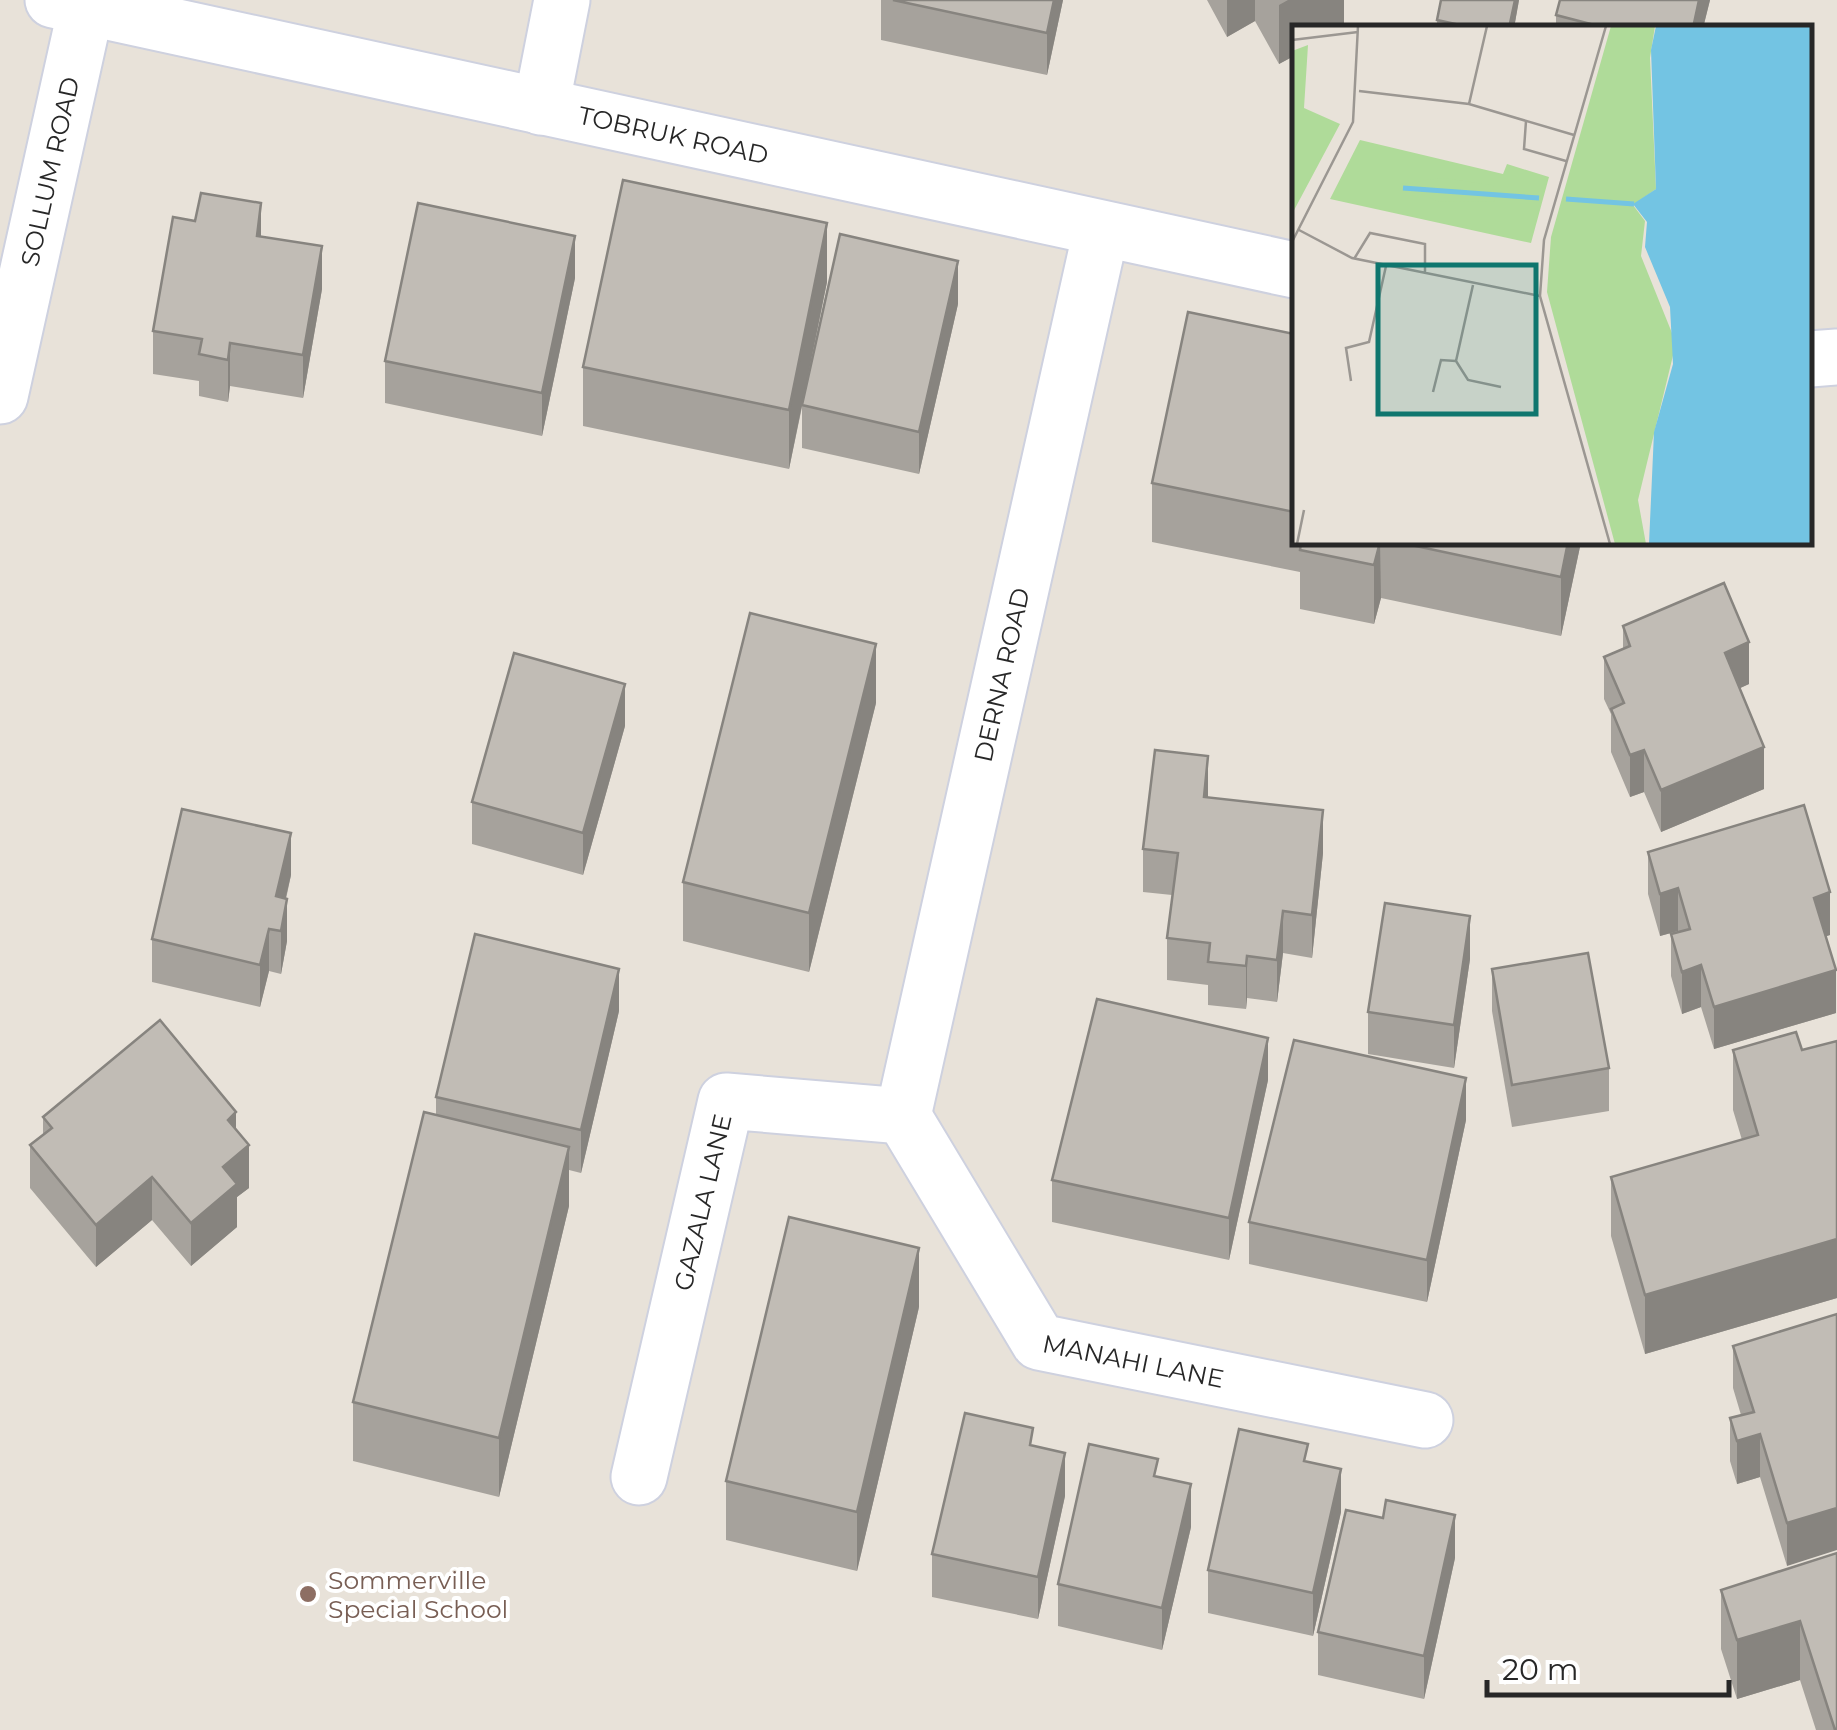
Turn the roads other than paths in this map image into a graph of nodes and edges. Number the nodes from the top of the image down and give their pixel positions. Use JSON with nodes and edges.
{"nodes":[{"id":1,"x":562,"y":0,"type":"edge"},
{"id":2,"x":70,"y":4,"type":"edge"},
{"id":3,"x":541,"y":107,"type":"junction"},
{"id":4,"x":1101,"y":231,"type":"junction"},
{"id":5,"x":1292,"y":270,"type":"edge"},
{"id":6,"x":1837,"y":357,"type":"edge"},
{"id":7,"x":1812,"y":359,"type":"edge"},
{"id":8,"x":0,"y":396,"type":"edge"},
{"id":9,"x":903,"y":1116,"type":"junction"},
{"id":10,"x":1425,"y":1420,"type":"dead end"},
{"id":11,"x":640,"y":1477,"type":"dead end"}],
"edges":[{"from":1,"to":3,"type":"street"},
{"from":2,"to":3,"type":"street","name":"TOBRUK ROAD"},
{"from":2,"to":8,"type":"street","name":"SOLLUM ROAD"},
{"from":3,"to":4,"type":"street","name":"TOBRUK ROAD"},
{"from":4,"to":5,"type":"street","name":"TOBRUK ROAD"},
{"from":4,"to":9,"type":"street","name":"DERNA ROAD"},
{"from":6,"to":7,"type":"street"},
{"from":9,"to":10,"type":"street","name":"MANAHI LANE"},
{"from":9,"to":11,"type":"street","name":"GAZALA LANE"}]}
